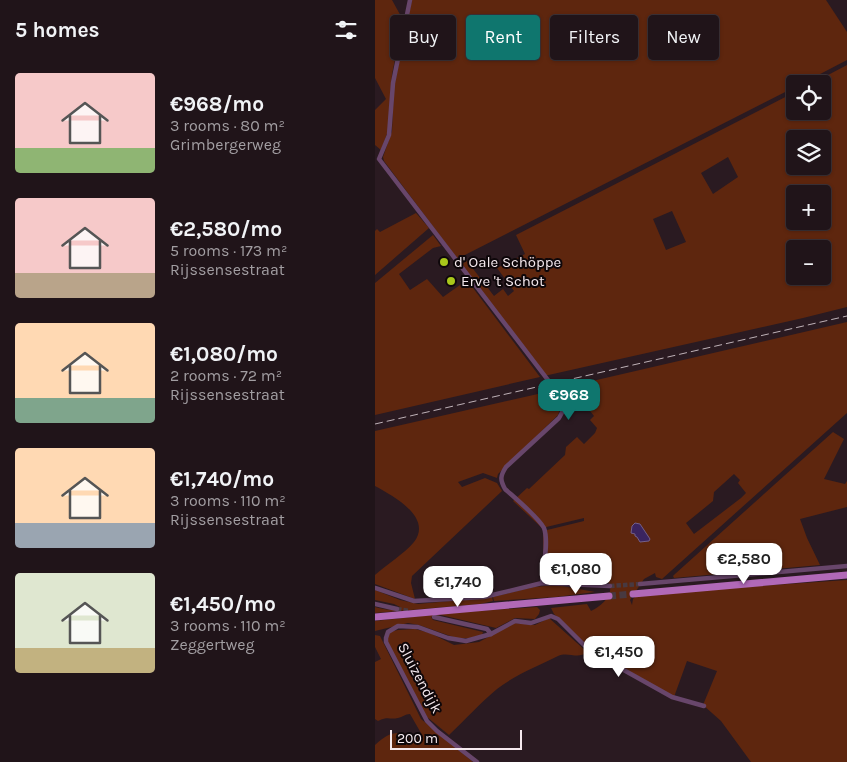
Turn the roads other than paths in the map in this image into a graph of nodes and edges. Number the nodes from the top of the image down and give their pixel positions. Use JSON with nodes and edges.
{"nodes":[{"id":1,"x":411,"y":0,"type":"edge"},
{"id":2,"x":847,"y":566,"type":"edge"},
{"id":3,"x":847,"y":575,"type":"edge"},
{"id":4,"x":542,"y":583,"type":"junction"},
{"id":5,"x":640,"y":584,"type":"tunnel mouth"},
{"id":6,"x":610,"y":586,"type":"tunnel mouth"},
{"id":7,"x":375,"y":588,"type":"edge"},
{"id":8,"x":633,"y":594,"type":"tunnel mouth"},
{"id":9,"x":609,"y":596,"type":"tunnel mouth"},
{"id":10,"x":375,"y":604,"type":"edge"},
{"id":11,"x":397,"y":609,"type":"tunnel mouth"},
{"id":12,"x":375,"y":617,"type":"edge"},
{"id":13,"x":434,"y":617,"type":"dead end"},
{"id":14,"x":491,"y":634,"type":"junction"},
{"id":15,"x":704,"y":706,"type":"dead end"},
{"id":16,"x":477,"y":762,"type":"edge"}],
"edges":[{"from":1,"to":4,"type":"street"},
{"from":2,"to":5,"type":"street"},
{"from":3,"to":8,"type":"main road"},
{"from":4,"to":6,"type":"street"},
{"from":4,"to":7,"type":"street"},
{"from":9,"to":12,"type":"main road"},
{"from":10,"to":11,"type":"street"},
{"from":13,"to":14,"type":"street"},
{"from":14,"to":15,"type":"street"},
{"from":14,"to":16,"type":"street","name":"Sluizendijk"}]}
